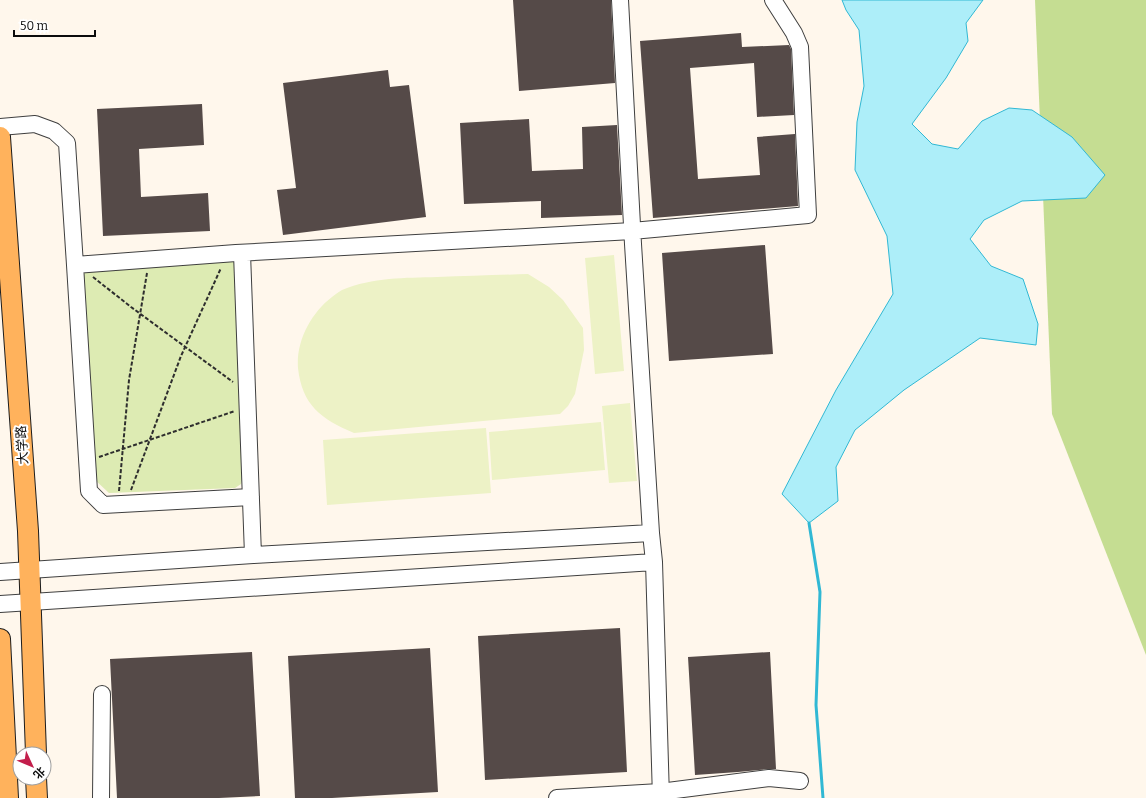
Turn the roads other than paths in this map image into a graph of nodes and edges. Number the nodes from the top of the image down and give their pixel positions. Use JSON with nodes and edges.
{"nodes":[{"id":1,"x":620,"y":0,"type":"edge"},
{"id":2,"x":773,"y":0,"type":"edge"},
{"id":3,"x":0,"y":127,"type":"edge"},
{"id":4,"x":0,"y":137,"type":"edge"},
{"id":5,"x":632,"y":231,"type":"junction"},
{"id":6,"x":235,"y":254,"type":"junction"},
{"id":7,"x":77,"y":265,"type":"junction"},
{"id":8,"x":251,"y":497,"type":"junction"},
{"id":9,"x":650,"y":533,"type":"junction"},
{"id":10,"x":254,"y":556,"type":"junction"},
{"id":11,"x":654,"y":562,"type":"junction"},
{"id":12,"x":30,"y":570,"type":"junction"},
{"id":13,"x":0,"y":572,"type":"edge"},
{"id":14,"x":31,"y":602,"type":"junction"},
{"id":15,"x":0,"y":604,"type":"edge"},
{"id":16,"x":0,"y":639,"type":"edge"},
{"id":17,"x":102,"y":694,"type":"dead end"},
{"id":18,"x":36,"y":746,"type":"edge"},
{"id":19,"x":800,"y":781,"type":"dead end"},
{"id":20,"x":36,"y":786,"type":"edge"},
{"id":21,"x":661,"y":795,"type":"edge"},
{"id":22,"x":8,"y":798,"type":"edge"},
{"id":23,"x":37,"y":798,"type":"edge"},
{"id":24,"x":101,"y":798,"type":"edge"},
{"id":25,"x":557,"y":798,"type":"edge"}],
"edges":[{"from":1,"to":5,"type":"street"},
{"from":2,"to":5,"type":"street"},
{"from":3,"to":7,"type":"street"},
{"from":4,"to":12,"type":"main road","name":"大学路"},
{"from":5,"to":6,"type":"street"},
{"from":5,"to":9,"type":"street"},
{"from":6,"to":7,"type":"street"},
{"from":6,"to":8,"type":"street"},
{"from":7,"to":8,"type":"street"},
{"from":8,"to":10,"type":"street"},
{"from":9,"to":10,"type":"street"},
{"from":9,"to":11,"type":"street"},
{"from":10,"to":12,"type":"street"},
{"from":11,"to":14,"type":"street"},
{"from":11,"to":21,"type":"street"},
{"from":12,"to":13,"type":"street"},
{"from":12,"to":14,"type":"main road","name":"大学路"},
{"from":14,"to":15,"type":"street"},
{"from":14,"to":18,"type":"main road","name":"大学路"},
{"from":16,"to":22,"type":"main road"},
{"from":17,"to":24,"type":"street"},
{"from":19,"to":21,"type":"street"},
{"from":20,"to":23,"type":"main road"},
{"from":21,"to":25,"type":"street"}]}
